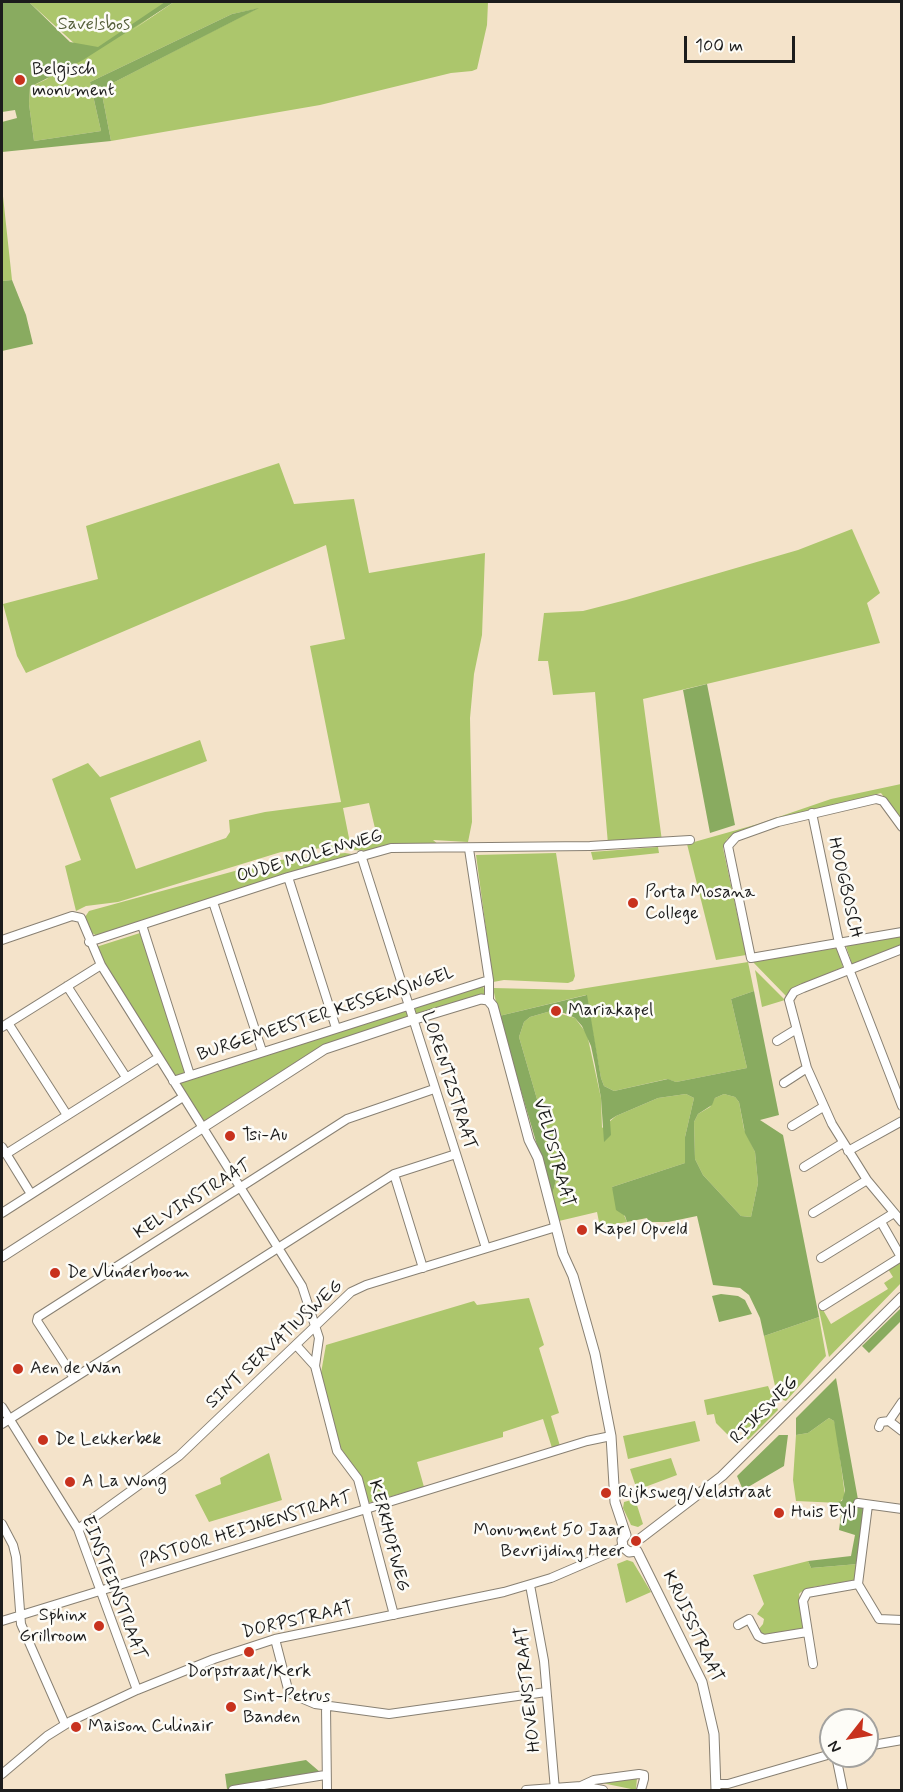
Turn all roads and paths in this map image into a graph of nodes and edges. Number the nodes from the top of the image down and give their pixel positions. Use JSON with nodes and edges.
{"nodes":[{"id":1,"x":812,"y":813,"type":"junction"},
{"id":2,"x":902,"y":826,"type":"edge"},
{"id":3,"x":690,"y":840,"type":"dead end"},
{"id":4,"x":469,"y":849,"type":"junction"},
{"id":5,"x":361,"y":855,"type":"junction"},
{"id":6,"x":288,"y":878,"type":"junction"},
{"id":7,"x":213,"y":902,"type":"junction"},
{"id":8,"x":142,"y":925,"type":"junction"},
{"id":9,"x":902,"y":932,"type":"edge"},
{"id":10,"x":2,"y":940,"type":"edge"},
{"id":11,"x":89,"y":942,"type":"junction"},
{"id":12,"x":839,"y":943,"type":"junction"},
{"id":13,"x":902,"y":949,"type":"edge"},
{"id":14,"x":101,"y":965,"type":"junction"},
{"id":15,"x":850,"y":969,"type":"junction"},
{"id":16,"x":489,"y":980,"type":"junction"},
{"id":17,"x":67,"y":986,"type":"junction"},
{"id":18,"x":489,"y":1000,"type":"junction"},
{"id":19,"x":408,"y":1006,"type":"junction"},
{"id":20,"x":412,"y":1020,"type":"junction"},
{"id":21,"x":5,"y":1025,"type":"edge"},
{"id":22,"x":336,"y":1028,"type":"junction"},
{"id":23,"x":795,"y":1030,"type":"junction"},
{"id":24,"x":777,"y":1041,"type":"dead end"},
{"id":25,"x":262,"y":1051,"type":"junction"},
{"id":26,"x":159,"y":1058,"type":"junction"},
{"id":27,"x":807,"y":1068,"type":"junction"},
{"id":28,"x":190,"y":1075,"type":"junction"},
{"id":29,"x":126,"y":1077,"type":"junction"},
{"id":30,"x":173,"y":1081,"type":"junction"},
{"id":31,"x":784,"y":1083,"type":"dead end"},
{"id":32,"x":434,"y":1089,"type":"junction"},
{"id":33,"x":183,"y":1097,"type":"junction"},
{"id":34,"x":902,"y":1106,"type":"edge"},
{"id":35,"x":823,"y":1107,"type":"junction"},
{"id":36,"x":67,"y":1115,"type":"junction"},
{"id":37,"x":902,"y":1121,"type":"edge"},
{"id":38,"x":792,"y":1126,"type":"dead end"},
{"id":39,"x":202,"y":1128,"type":"junction"},
{"id":40,"x":843,"y":1143,"type":"junction"},
{"id":41,"x":2,"y":1147,"type":"edge"},
{"id":42,"x":848,"y":1151,"type":"junction"},
{"id":43,"x":6,"y":1154,"type":"junction"},
{"id":44,"x":456,"y":1154,"type":"junction"},
{"id":45,"x":804,"y":1167,"type":"dead end"},
{"id":46,"x":394,"y":1174,"type":"junction"},
{"id":47,"x":867,"y":1180,"type":"junction"},
{"id":48,"x":240,"y":1188,"type":"junction"},
{"id":49,"x":31,"y":1194,"type":"junction"},
{"id":50,"x":2,"y":1213,"type":"edge"},
{"id":51,"x":813,"y":1213,"type":"dead end"},
{"id":52,"x":894,"y":1213,"type":"junction"},
{"id":53,"x":881,"y":1222,"type":"junction"},
{"id":54,"x":902,"y":1222,"type":"edge"},
{"id":55,"x":556,"y":1227,"type":"junction"},
{"id":56,"x":278,"y":1248,"type":"junction"},
{"id":57,"x":486,"y":1248,"type":"junction"},
{"id":58,"x":2,"y":1257,"type":"edge"},
{"id":59,"x":820,"y":1258,"type":"dead end"},
{"id":60,"x":423,"y":1268,"type":"junction"},
{"id":61,"x":902,"y":1296,"type":"edge"},
{"id":62,"x":823,"y":1306,"type":"dead end"},
{"id":63,"x":315,"y":1325,"type":"junction"},
{"id":64,"x":296,"y":1345,"type":"junction"},
{"id":65,"x":315,"y":1366,"type":"junction"},
{"id":66,"x":74,"y":1378,"type":"junction"},
{"id":67,"x":902,"y":1402,"type":"edge"},
{"id":68,"x":2,"y":1407,"type":"edge"},
{"id":69,"x":889,"y":1421,"type":"junction"},
{"id":70,"x":5,"y":1422,"type":"edge"},
{"id":71,"x":879,"y":1427,"type":"dead end"},
{"id":72,"x":902,"y":1431,"type":"edge"},
{"id":73,"x":611,"y":1436,"type":"junction"},
{"id":74,"x":858,"y":1503,"type":"dead end"},
{"id":75,"x":868,"y":1505,"type":"junction"},
{"id":76,"x":367,"y":1508,"type":"junction"},
{"id":77,"x":902,"y":1509,"type":"edge"},
{"id":78,"x":2,"y":1524,"type":"edge"},
{"id":79,"x":78,"y":1529,"type":"junction"},
{"id":80,"x":626,"y":1534,"type":"junction"},
{"id":81,"x":641,"y":1538,"type":"junction"},
{"id":82,"x":623,"y":1548,"type":"junction"},
{"id":83,"x":637,"y":1551,"type":"junction"},
{"id":84,"x":858,"y":1584,"type":"junction"},
{"id":85,"x":530,"y":1585,"type":"junction"},
{"id":86,"x":101,"y":1590,"type":"junction"},
{"id":87,"x":19,"y":1615,"type":"junction"},
{"id":88,"x":394,"y":1615,"type":"junction"},
{"id":89,"x":902,"y":1620,"type":"edge"},
{"id":90,"x":2,"y":1621,"type":"edge"},
{"id":91,"x":738,"y":1625,"type":"dead end"},
{"id":92,"x":807,"y":1632,"type":"junction"},
{"id":93,"x":275,"y":1639,"type":"junction"},
{"id":94,"x":813,"y":1664,"type":"dead end"},
{"id":95,"x":137,"y":1690,"type":"junction"},
{"id":96,"x":546,"y":1692,"type":"junction"},
{"id":97,"x":326,"y":1706,"type":"junction"},
{"id":98,"x":65,"y":1724,"type":"junction"},
{"id":99,"x":902,"y":1740,"type":"edge"},
{"id":100,"x":879,"y":1744,"type":"edge"},
{"id":101,"x":819,"y":1757,"type":"edge"},
{"id":102,"x":838,"y":1768,"type":"edge"},
{"id":103,"x":2,"y":1774,"type":"edge"},
{"id":104,"x":325,"y":1775,"type":"junction"},
{"id":105,"x":581,"y":1786,"type":"junction"},
{"id":106,"x":716,"y":1788,"type":"edge"},
{"id":107,"x":555,"y":1789,"type":"edge"},
{"id":108,"x":233,"y":1791,"type":"edge"},
{"id":109,"x":327,"y":1791,"type":"edge"},
{"id":110,"x":526,"y":1791,"type":"edge"},
{"id":111,"x":603,"y":1791,"type":"edge"},
{"id":112,"x":640,"y":1791,"type":"edge"},
{"id":113,"x":843,"y":1791,"type":"edge"}],
"edges":[{"from":1,"to":2,"type":"street"},
{"from":1,"to":12,"type":"street","name":"HOOGBOSCH"},
{"from":1,"to":12,"type":"street"},
{"from":3,"to":4,"type":"street","name":"OUDE MOLENWEG"},
{"from":4,"to":5,"type":"street","name":"OUDE MOLENWEG"},
{"from":4,"to":16,"type":"street","name":"VELDSTRAAT"},
{"from":5,"to":6,"type":"street","name":"OUDE MOLENWEG"},
{"from":5,"to":19,"type":"street","name":"LORENTZSTRAAT"},
{"from":6,"to":7,"type":"street","name":"OUDE MOLENWEG"},
{"from":6,"to":22,"type":"street"},
{"from":7,"to":8,"type":"street","name":"OUDE MOLENWEG"},
{"from":7,"to":25,"type":"street"},
{"from":8,"to":11,"type":"street","name":"OUDE MOLENWEG"},
{"from":8,"to":28,"type":"street"},
{"from":9,"to":12,"type":"street"},
{"from":10,"to":11,"type":"street","name":"KERKHOFWEG"},
{"from":11,"to":14,"type":"street","name":"KERKHOFWEG"},
{"from":12,"to":15,"type":"street","name":"HOOGBOSCH"},
{"from":13,"to":15,"type":"street"},
{"from":14,"to":17,"type":"street"},
{"from":14,"to":26,"type":"street","name":"KERKHOFWEG"},
{"from":15,"to":23,"type":"street"},
{"from":15,"to":34,"type":"street","name":"HOOGBOSCH"},
{"from":16,"to":18,"type":"street","name":"VELDSTRAAT"},
{"from":16,"to":19,"type":"street","name":"BURGEMEESTER KESSENSINGEL"},
{"from":17,"to":21,"type":"street"},
{"from":17,"to":29,"type":"street"},
{"from":18,"to":20,"type":"street","name":"BURGEMEESTER KESSENSINGEL"},
{"from":18,"to":55,"type":"street","name":"VELDSTRAAT"},
{"from":19,"to":20,"type":"street","name":"LORENTZSTRAAT"},
{"from":19,"to":22,"type":"street","name":"BURGEMEESTER KESSENSINGEL"},
{"from":20,"to":32,"type":"street","name":"LORENTZSTRAAT"},
{"from":20,"to":39,"type":"street","name":"BURGEMEESTER KESSENSINGEL"},
{"from":21,"to":36,"type":"street"},
{"from":22,"to":25,"type":"street","name":"BURGEMEESTER KESSENSINGEL"},
{"from":23,"to":24,"type":"street"},
{"from":23,"to":27,"type":"street"},
{"from":25,"to":28,"type":"street","name":"BURGEMEESTER KESSENSINGEL"},
{"from":26,"to":29,"type":"street"},
{"from":26,"to":30,"type":"street","name":"KERKHOFWEG"},
{"from":27,"to":31,"type":"street"},
{"from":27,"to":35,"type":"street"},
{"from":28,"to":30,"type":"street","name":"BURGEMEESTER KESSENSINGEL"},
{"from":29,"to":36,"type":"street"},
{"from":30,"to":33,"type":"street","name":"KERKHOFWEG"},
{"from":32,"to":44,"type":"street","name":"LORENTZSTRAAT"},
{"from":32,"to":48,"type":"street","name":"KELVINSTRAAT"},
{"from":33,"to":39,"type":"street","name":"KERKHOFWEG"},
{"from":33,"to":49,"type":"street"},
{"from":35,"to":38,"type":"street"},
{"from":35,"to":40,"type":"street"},
{"from":36,"to":43,"type":"street"},
{"from":37,"to":42,"type":"street"},
{"from":39,"to":48,"type":"street","name":"KERKHOFWEG"},
{"from":39,"to":58,"type":"street","name":"BURGEMEESTER KESSENSINGEL"},
{"from":40,"to":42,"type":"street"},
{"from":40,"to":45,"type":"street"},
{"from":41,"to":43,"type":"street"},
{"from":42,"to":47,"type":"street"},
{"from":43,"to":49,"type":"street"},
{"from":44,"to":46,"type":"street"},
{"from":44,"to":57,"type":"street","name":"LORENTZSTRAAT"},
{"from":46,"to":56,"type":"street"},
{"from":46,"to":60,"type":"street"},
{"from":47,"to":51,"type":"street"},
{"from":47,"to":52,"type":"street"},
{"from":48,"to":56,"type":"street","name":"KERKHOFWEG"},
{"from":48,"to":66,"type":"street","name":"KELVINSTRAAT"},
{"from":49,"to":50,"type":"street"},
{"from":52,"to":53,"type":"street"},
{"from":52,"to":54,"type":"street"},
{"from":53,"to":59,"type":"street"},
{"from":53,"to":62,"type":"street"},
{"from":55,"to":57,"type":"street","name":"SINT SERVATIUSWEG"},
{"from":55,"to":73,"type":"street","name":"VELDSTRAAT"},
{"from":56,"to":63,"type":"street","name":"KERKHOFWEG"},
{"from":56,"to":66,"type":"street"},
{"from":57,"to":60,"type":"street","name":"SINT SERVATIUSWEG"},
{"from":60,"to":63,"type":"street","name":"SINT SERVATIUSWEG"},
{"from":61,"to":81,"type":"street","name":"RIJKSWEG"},
{"from":63,"to":64,"type":"street","name":"SINT SERVATIUSWEG"},
{"from":63,"to":65,"type":"street","name":"KERKHOFWEG"},
{"from":64,"to":65,"type":"street","name":"KERKHOFWEG"},
{"from":64,"to":79,"type":"street","name":"SINT SERVATIUSWEG"},
{"from":65,"to":76,"type":"street","name":"KERKHOFWEG"},
{"from":66,"to":70,"type":"street"},
{"from":67,"to":69,"type":"street"},
{"from":68,"to":70,"type":"street","name":"EINSTEINSTRAAT"},
{"from":69,"to":71,"type":"street"},
{"from":69,"to":72,"type":"street"},
{"from":70,"to":79,"type":"street","name":"EINSTEINSTRAAT"},
{"from":73,"to":76,"type":"street","name":"PASTOOR HEIJNENSTRAAT"},
{"from":73,"to":80,"type":"street","name":"VELDSTRAAT"},
{"from":74,"to":75,"type":"street"},
{"from":75,"to":77,"type":"street"},
{"from":75,"to":84,"type":"street"},
{"from":76,"to":86,"type":"street","name":"PASTOOR HEIJNENSTRAAT"},
{"from":76,"to":88,"type":"street","name":"KERKHOFWEG"},
{"from":78,"to":87,"type":"street"},
{"from":79,"to":86,"type":"street","name":"EINSTEINSTRAAT"},
{"from":80,"to":81,"type":"street"},
{"from":80,"to":82,"type":"street"},
{"from":81,"to":83,"type":"street"},
{"from":82,"to":83,"type":"street"},
{"from":82,"to":85,"type":"street","name":"DORPSTRAAT"},
{"from":83,"to":106,"type":"street","name":"KRUISSTRAAT"},
{"from":84,"to":89,"type":"street"},
{"from":84,"to":92,"type":"street"},
{"from":85,"to":88,"type":"street","name":"DORPSTRAAT"},
{"from":85,"to":96,"type":"street","name":"HOVENSTRAAT"},
{"from":86,"to":87,"type":"street","name":"PASTOOR HEIJNENSTRAAT"},
{"from":86,"to":95,"type":"street","name":"EINSTEINSTRAAT"},
{"from":87,"to":90,"type":"street","name":"PASTOOR HEIJNENSTRAAT"},
{"from":87,"to":98,"type":"street"},
{"from":88,"to":93,"type":"street","name":"DORPSTRAAT"},
{"from":91,"to":92,"type":"street"},
{"from":92,"to":94,"type":"street"},
{"from":93,"to":95,"type":"street","name":"DORPSTRAAT"},
{"from":93,"to":97,"type":"street"},
{"from":95,"to":98,"type":"street","name":"DORPSTRAAT"},
{"from":96,"to":97,"type":"street"},
{"from":96,"to":107,"type":"street","name":"HOVENSTRAAT"},
{"from":97,"to":104,"type":"street"},
{"from":98,"to":103,"type":"street","name":"DORPSTRAAT"},
{"from":99,"to":100,"type":"street"},
{"from":101,"to":106,"type":"street"},
{"from":102,"to":113,"type":"street"},
{"from":104,"to":108,"type":"street"},
{"from":104,"to":109,"type":"street"},
{"from":105,"to":107,"type":"street"},
{"from":105,"to":111,"type":"street"},
{"from":105,"to":112,"type":"street"},
{"from":107,"to":110,"type":"street"}]}
